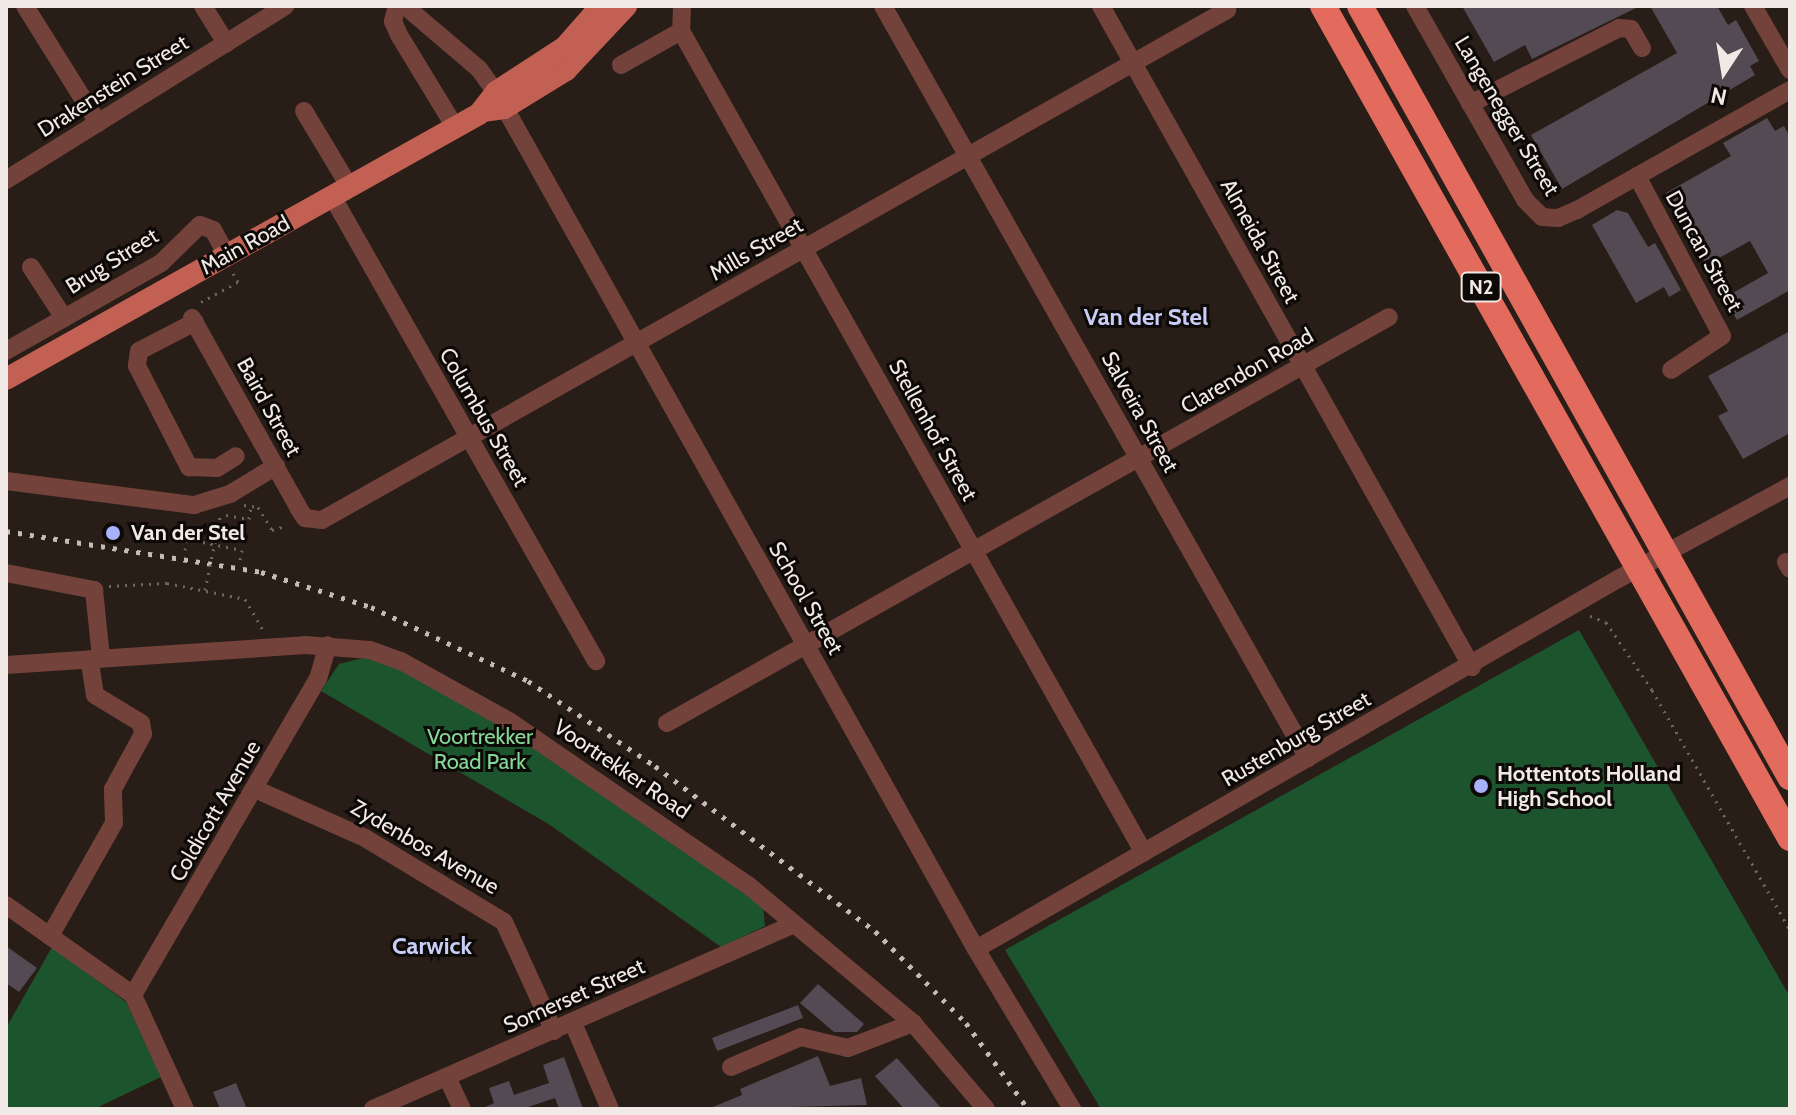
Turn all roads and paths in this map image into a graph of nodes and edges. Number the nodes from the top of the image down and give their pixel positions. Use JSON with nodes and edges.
{"nodes":[{"id":1,"x":25,"y":6,"type":"edge"},
{"id":2,"x":203,"y":6,"type":"edge"},
{"id":3,"x":285,"y":6,"type":"edge"},
{"id":4,"x":397,"y":6,"type":"edge"},
{"id":5,"x":405,"y":6,"type":"edge"},
{"id":6,"x":601,"y":6,"type":"edge"},
{"id":7,"x":626,"y":6,"type":"edge"},
{"id":8,"x":682,"y":6,"type":"edge"},
{"id":9,"x":883,"y":6,"type":"edge"},
{"id":10,"x":1101,"y":6,"type":"edge"},
{"id":11,"x":1323,"y":6,"type":"edge"},
{"id":12,"x":1360,"y":6,"type":"edge"},
{"id":13,"x":1415,"y":6,"type":"edge"},
{"id":14,"x":1753,"y":6,"type":"edge"},
{"id":15,"x":1227,"y":10,"type":"dead end"},
{"id":16,"x":681,"y":31,"type":"junction"},
{"id":17,"x":226,"y":43,"type":"junction"},
{"id":18,"x":1642,"y":48,"type":"dead end"},
{"id":19,"x":1133,"y":64,"type":"junction"},
{"id":20,"x":621,"y":65,"type":"dead end"},
{"id":21,"x":1790,"y":70,"type":"edge"},
{"id":22,"x":1790,"y":90,"type":"edge"},
{"id":23,"x":494,"y":103,"type":"junction"},
{"id":24,"x":1470,"y":104,"type":"junction"},
{"id":25,"x":304,"y":111,"type":"dead end"},
{"id":26,"x":98,"y":123,"type":"junction"},
{"id":27,"x":455,"y":127,"type":"junction"},
{"id":28,"x":968,"y":157,"type":"junction"},
{"id":29,"x":1637,"y":176,"type":"junction"},
{"id":30,"x":6,"y":180,"type":"edge"},
{"id":31,"x":341,"y":191,"type":"junction"},
{"id":32,"x":804,"y":249,"type":"junction"},
{"id":33,"x":229,"y":262,"type":"junction"},
{"id":34,"x":31,"y":267,"type":"dead end"},
{"id":35,"x":194,"y":315,"type":"junction"},
{"id":36,"x":1389,"y":317,"type":"dead end"},
{"id":37,"x":64,"y":318,"type":"junction"},
{"id":38,"x":635,"y":345,"type":"junction"},
{"id":39,"x":6,"y":351,"type":"edge"},
{"id":40,"x":1303,"y":367,"type":"junction"},
{"id":41,"x":1671,"y":370,"type":"dead end"},
{"id":42,"x":6,"y":379,"type":"edge"},
{"id":43,"x":469,"y":439,"type":"junction"},
{"id":44,"x":236,"y":456,"type":"dead end"},
{"id":45,"x":1139,"y":460,"type":"junction"},
{"id":46,"x":276,"y":466,"type":"junction"},
{"id":47,"x":6,"y":481,"type":"edge"},
{"id":48,"x":1790,"y":486,"type":"edge"},
{"id":49,"x":305,"y":518,"type":"junction"},
{"id":50,"x":214,"y":544,"type":"junction"},
{"id":51,"x":185,"y":550,"type":"dead end"},
{"id":52,"x":974,"y":552,"type":"junction"},
{"id":53,"x":1666,"y":554,"type":"junction"},
{"id":54,"x":240,"y":560,"type":"dead end"},
{"id":55,"x":1638,"y":568,"type":"junction"},
{"id":56,"x":6,"y":573,"type":"edge"},
{"id":57,"x":94,"y":590,"type":"junction"},
{"id":58,"x":205,"y":590,"type":"junction"},
{"id":59,"x":1578,"y":603,"type":"junction"},
{"id":60,"x":267,"y":636,"type":"dead end"},
{"id":61,"x":328,"y":645,"type":"junction"},
{"id":62,"x":806,"y":648,"type":"junction"},
{"id":63,"x":95,"y":659,"type":"junction"},
{"id":64,"x":596,"y":661,"type":"dead end"},
{"id":65,"x":6,"y":665,"type":"edge"},
{"id":66,"x":1472,"y":667,"type":"junction"},
{"id":67,"x":667,"y":723,"type":"dead end"},
{"id":68,"x":1308,"y":758,"type":"junction"},
{"id":69,"x":1790,"y":777,"type":"edge"},
{"id":70,"x":255,"y":789,"type":"junction"},
{"id":71,"x":1790,"y":838,"type":"edge"},
{"id":72,"x":1144,"y":853,"type":"junction"},
{"id":73,"x":6,"y":905,"type":"edge"},
{"id":74,"x":793,"y":925,"type":"junction"},
{"id":75,"x":1790,"y":930,"type":"edge"},
{"id":76,"x":50,"y":936,"type":"junction"},
{"id":77,"x":976,"y":949,"type":"junction"},
{"id":78,"x":133,"y":995,"type":"junction"},
{"id":79,"x":573,"y":1023,"type":"junction"},
{"id":80,"x":913,"y":1023,"type":"junction"},
{"id":81,"x":554,"y":1031,"type":"junction"},
{"id":82,"x":731,"y":1067,"type":"dead end"},
{"id":83,"x":447,"y":1077,"type":"junction"},
{"id":84,"x":397,"y":1104,"type":"edge"},
{"id":85,"x":185,"y":1109,"type":"edge"},
{"id":86,"x":373,"y":1109,"type":"edge"},
{"id":87,"x":462,"y":1109,"type":"edge"},
{"id":88,"x":610,"y":1109,"type":"edge"},
{"id":89,"x":986,"y":1109,"type":"edge"},
{"id":90,"x":1072,"y":1109,"type":"edge"}],
"edges":[{"from":1,"to":26,"type":"street"},
{"from":2,"to":17,"type":"street"},
{"from":3,"to":17,"type":"street","name":"Drakenstein Street"},
{"from":4,"to":27,"type":"street"},
{"from":5,"to":23,"type":"street","name":"School Street"},
{"from":6,"to":23,"type":"main road","name":"Main Road"},
{"from":7,"to":23,"type":"main road","name":"Main Road"},
{"from":8,"to":16,"type":"street"},
{"from":9,"to":28,"type":"street","name":"Salveira Street"},
{"from":10,"to":19,"type":"street","name":"Almeida Street"},
{"from":11,"to":55,"type":"highway","number":"N2"},
{"from":12,"to":53,"type":"highway","number":"N2"},
{"from":13,"to":24,"type":"street","name":"Langenegger Street"},
{"from":14,"to":21,"type":"street"},
{"from":15,"to":19,"type":"street","name":"Mills Street"},
{"from":16,"to":20,"type":"street"},
{"from":16,"to":32,"type":"street","name":"Stellenhof Street"},
{"from":17,"to":26,"type":"street","name":"Drakenstein Street"},
{"from":18,"to":24,"type":"street"},
{"from":19,"to":28,"type":"street","name":"Mills Street"},
{"from":19,"to":40,"type":"street","name":"Almeida Street"},
{"from":22,"to":29,"type":"street"},
{"from":23,"to":27,"type":"main road","name":"Main Road"},
{"from":23,"to":38,"type":"street","name":"School Street"},
{"from":24,"to":29,"type":"street","name":"Langenegger Street"},
{"from":25,"to":31,"type":"street","name":"Columbus Street"},
{"from":26,"to":30,"type":"street","name":"Drakenstein Street"},
{"from":27,"to":31,"type":"main road","name":"Main Road"},
{"from":28,"to":32,"type":"street","name":"Mills Street"},
{"from":28,"to":45,"type":"street","name":"Salveira Street"},
{"from":29,"to":41,"type":"street","name":"Duncan Street"},
{"from":31,"to":33,"type":"main road","name":"Main Road"},
{"from":31,"to":43,"type":"street","name":"Columbus Street"},
{"from":32,"to":38,"type":"street","name":"Mills Street"},
{"from":32,"to":52,"type":"street","name":"Stellenhof Street"},
{"from":33,"to":35,"type":"path"},
{"from":33,"to":37,"type":"street","name":"Brug Street"},
{"from":33,"to":42,"type":"main road","name":"Main Road"},
{"from":34,"to":37,"type":"street"},
{"from":35,"to":44,"type":"street"},
{"from":35,"to":46,"type":"street","name":"Baird Street"},
{"from":36,"to":40,"type":"street","name":"Clarendon Road"},
{"from":37,"to":39,"type":"street","name":"Brug Street"},
{"from":38,"to":43,"type":"street","name":"Mills Street"},
{"from":38,"to":62,"type":"street","name":"School Street"},
{"from":40,"to":45,"type":"street","name":"Clarendon Road"},
{"from":40,"to":66,"type":"street","name":"Almeida Street"},
{"from":43,"to":49,"type":"street","name":"Mills Street"},
{"from":43,"to":64,"type":"street","name":"Columbus Street"},
{"from":45,"to":52,"type":"street","name":"Clarendon Road"},
{"from":45,"to":68,"type":"street","name":"Salveira Street"},
{"from":46,"to":47,"type":"street"},
{"from":46,"to":49,"type":"street","name":"Baird Street"},
{"from":48,"to":53,"type":"street","name":"Rustenburg Street"},
{"from":49,"to":50,"type":"path","bridge":true},
{"from":50,"to":51,"type":"path"},
{"from":50,"to":54,"type":"path"},
{"from":50,"to":58,"type":"path","bridge":true},
{"from":52,"to":62,"type":"street","name":"Clarendon Road"},
{"from":52,"to":72,"type":"street","name":"Stellenhof Street"},
{"from":53,"to":55,"type":"street","name":"Rustenburg Street"},
{"from":53,"to":69,"type":"highway","number":"N2"},
{"from":55,"to":59,"type":"street","name":"Rustenburg Street"},
{"from":55,"to":71,"type":"highway","number":"N2"},
{"from":56,"to":57,"type":"street"},
{"from":57,"to":58,"type":"path"},
{"from":57,"to":63,"type":"street"},
{"from":58,"to":60,"type":"path"},
{"from":59,"to":66,"type":"street","name":"Rustenburg Street"},
{"from":59,"to":75,"type":"path"},
{"from":61,"to":63,"type":"street","name":"Voortrekker Road"},
{"from":61,"to":70,"type":"street","name":"Coldicott Avenue"},
{"from":61,"to":74,"type":"street","name":"Voortrekker Road"},
{"from":62,"to":67,"type":"street","name":"Clarendon Road"},
{"from":62,"to":77,"type":"street","name":"School Street"},
{"from":63,"to":65,"type":"street","name":"Voortrekker Road"},
{"from":63,"to":76,"type":"street"},
{"from":66,"to":68,"type":"street","name":"Rustenburg Street"},
{"from":68,"to":72,"type":"street","name":"Rustenburg Street"},
{"from":70,"to":78,"type":"street","name":"Coldicott Avenue"},
{"from":70,"to":81,"type":"street","name":"Zydenbos Avenue"},
{"from":72,"to":77,"type":"street","name":"Rustenburg Street"},
{"from":73,"to":76,"type":"street"},
{"from":74,"to":79,"type":"street","name":"Somerset Street"},
{"from":74,"to":80,"type":"street","name":"Voortrekker Road"},
{"from":76,"to":78,"type":"street"},
{"from":77,"to":90,"type":"street","name":"School Street"},
{"from":78,"to":85,"type":"street"},
{"from":79,"to":81,"type":"street","name":"Somerset Street"},
{"from":79,"to":88,"type":"street"},
{"from":80,"to":82,"type":"street"},
{"from":80,"to":89,"type":"street","name":"Voortrekker Road"},
{"from":81,"to":83,"type":"street","name":"Somerset Street"},
{"from":83,"to":84,"type":"street","name":"Somerset Street"},
{"from":83,"to":87,"type":"street"},
{"from":84,"to":86,"type":"street","name":"Somerset Street"}]}
